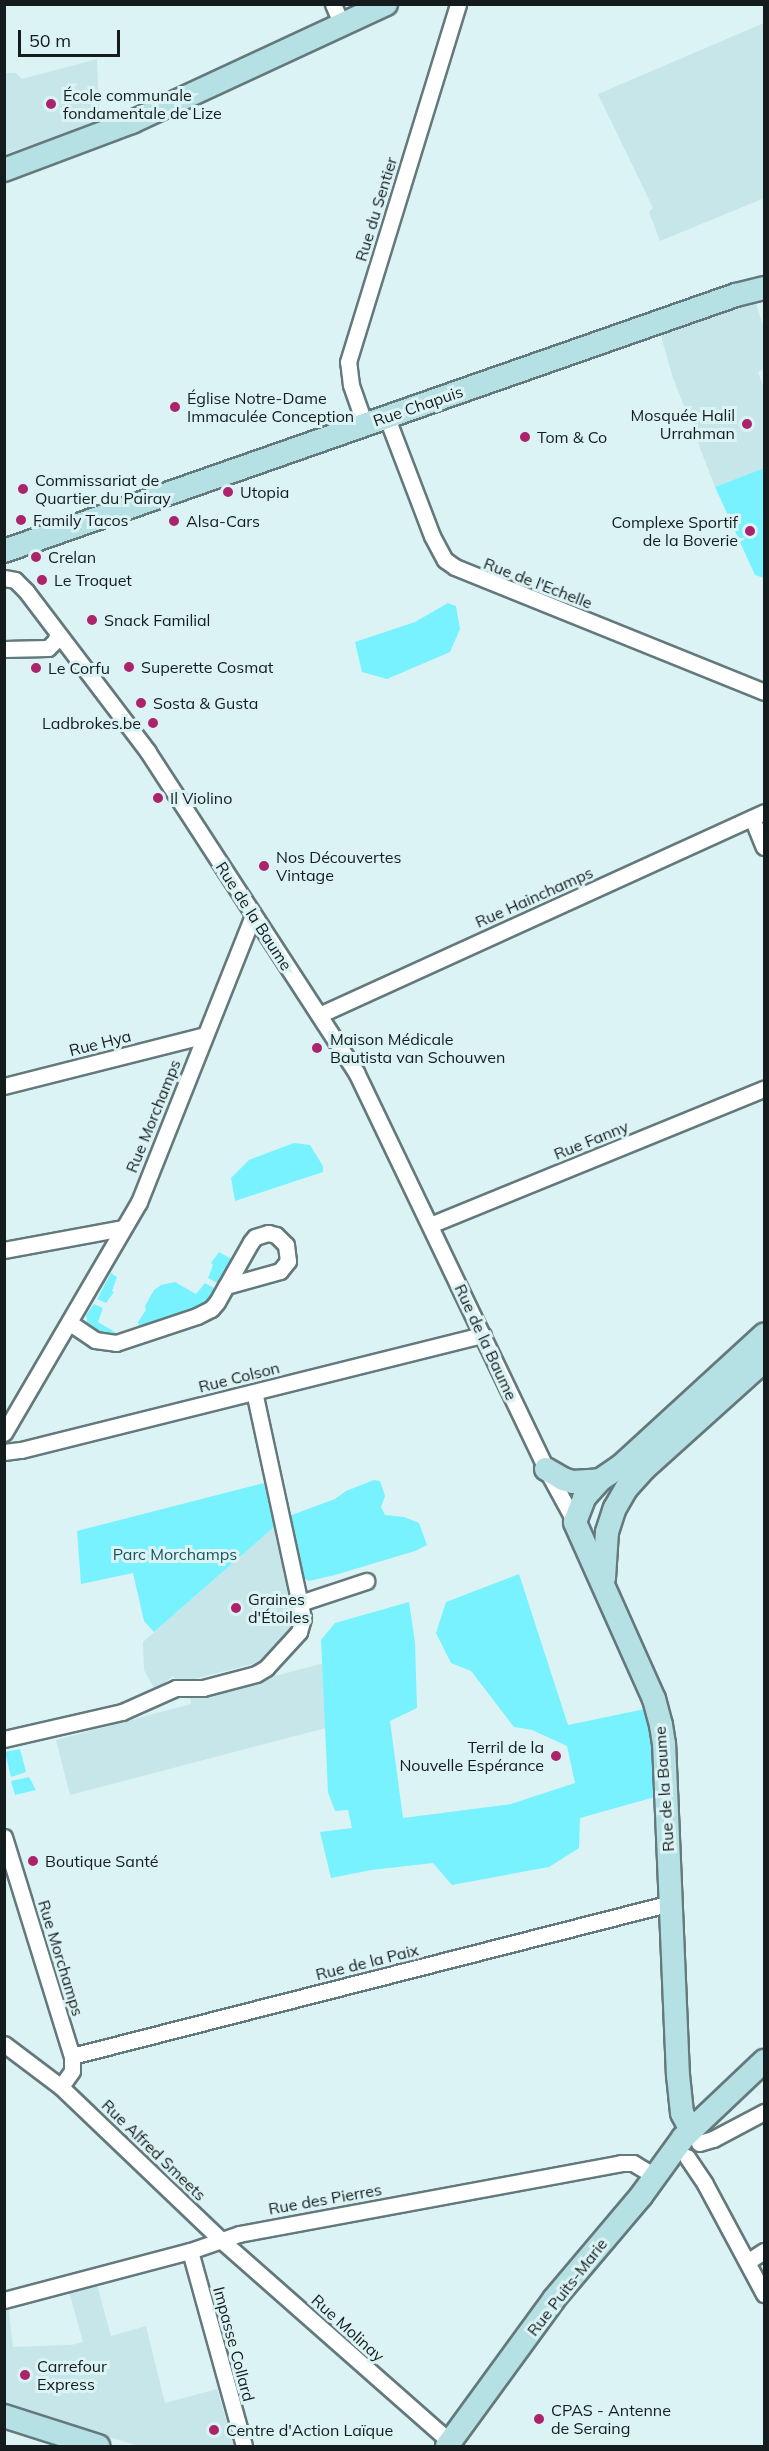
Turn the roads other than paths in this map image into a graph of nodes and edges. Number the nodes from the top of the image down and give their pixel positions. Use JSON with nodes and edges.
{"nodes":[{"id":1,"x":386,"y":4,"type":"edge"},
{"id":2,"x":458,"y":4,"type":"edge"},
{"id":3,"x":338,"y":15,"type":"edge"},
{"id":4,"x":4,"y":170,"type":"edge"},
{"id":5,"x":765,"y":288,"type":"edge"},
{"id":6,"x":387,"y":418,"type":"junction"},
{"id":7,"x":365,"y":425,"type":"junction"},
{"id":8,"x":4,"y":550,"type":"edge"},
{"id":9,"x":4,"y":578,"type":"edge"},
{"id":10,"x":57,"y":635,"type":"junction"},
{"id":11,"x":4,"y":649,"type":"edge"},
{"id":12,"x":765,"y":692,"type":"edge"},
{"id":13,"x":758,"y":815,"type":"edge"},
{"id":14,"x":765,"y":847,"type":"edge"},
{"id":15,"x":253,"y":915,"type":"junction"},
{"id":16,"x":319,"y":1015,"type":"junction"},
{"id":17,"x":205,"y":1035,"type":"junction"},
{"id":18,"x":4,"y":1086,"type":"edge"},
{"id":19,"x":765,"y":1089,"type":"edge"},
{"id":20,"x":430,"y":1225,"type":"junction"},
{"id":21,"x":123,"y":1228,"type":"junction"},
{"id":22,"x":4,"y":1250,"type":"edge"},
{"id":23,"x":226,"y":1286,"type":"dead end"},
{"id":24,"x":70,"y":1323,"type":"junction"},
{"id":25,"x":483,"y":1335,"type":"junction"},
{"id":26,"x":765,"y":1335,"type":"edge"},
{"id":27,"x":765,"y":1361,"type":"edge"},
{"id":28,"x":255,"y":1392,"type":"junction"},
{"id":29,"x":4,"y":1433,"type":"edge"},
{"id":30,"x":4,"y":1452,"type":"edge"},
{"id":31,"x":546,"y":1469,"type":"junction"},
{"id":32,"x":600,"y":1480,"type":"junction"},
{"id":33,"x":575,"y":1522,"type":"junction"},
{"id":34,"x":366,"y":1581,"type":"dead end"},
{"id":35,"x":605,"y":1591,"type":"junction"},
{"id":36,"x":300,"y":1603,"type":"junction"},
{"id":37,"x":4,"y":1738,"type":"edge"},
{"id":38,"x":4,"y":1837,"type":"edge"},
{"id":39,"x":671,"y":1903,"type":"junction"},
{"id":40,"x":4,"y":2044,"type":"edge"},
{"id":41,"x":72,"y":2055,"type":"junction"},
{"id":42,"x":765,"y":2061,"type":"edge"},
{"id":43,"x":765,"y":2080,"type":"edge"},
{"id":44,"x":61,"y":2086,"type":"junction"},
{"id":45,"x":765,"y":2112,"type":"edge"},
{"id":46,"x":692,"y":2143,"type":"junction"},
{"id":47,"x":655,"y":2176,"type":"junction"},
{"id":48,"x":222,"y":2240,"type":"junction"},
{"id":49,"x":190,"y":2251,"type":"junction"},
{"id":50,"x":765,"y":2251,"type":"edge"},
{"id":51,"x":747,"y":2262,"type":"junction"},
{"id":52,"x":765,"y":2294,"type":"edge"},
{"id":53,"x":4,"y":2300,"type":"edge"},
{"id":54,"x":4,"y":2416,"type":"edge"},
{"id":55,"x":4,"y":2431,"type":"edge"},
{"id":56,"x":454,"y":2445,"type":"edge"},
{"id":57,"x":51,"y":2446,"type":"edge"},
{"id":58,"x":98,"y":2446,"type":"edge"},
{"id":59,"x":244,"y":2446,"type":"edge"}],
"edges":[{"from":1,"to":3,"type":"street"},
{"from":2,"to":7,"type":"street","name":"Rue du Sentier"},
{"from":3,"to":4,"type":"street"},
{"from":5,"to":6,"type":"street","name":"Rue Chapuis"},
{"from":6,"to":7,"type":"street","name":"Rue Chapuis"},
{"from":6,"to":12,"type":"street","name":"Rue de l'Echelle"},
{"from":7,"to":8,"type":"street","name":"Rue Chapuis"},
{"from":9,"to":10,"type":"street","name":"Rue de la Baume"},
{"from":10,"to":11,"type":"street"},
{"from":10,"to":15,"type":"street","name":"Rue de la Baume"},
{"from":13,"to":14,"type":"street"},
{"from":13,"to":16,"type":"street","name":"Rue Hainchamps"},
{"from":15,"to":16,"type":"street","name":"Rue de la Baume"},
{"from":15,"to":17,"type":"street","name":"Rue Morchamps"},
{"from":16,"to":20,"type":"street","name":"Rue de la Baume"},
{"from":17,"to":18,"type":"street","name":"Rue Hya"},
{"from":17,"to":21,"type":"street","name":"Rue Morchamps"},
{"from":19,"to":20,"type":"street","name":"Rue Fanny"},
{"from":20,"to":25,"type":"street","name":"Rue de la Baume"},
{"from":21,"to":22,"type":"street"},
{"from":21,"to":24,"type":"street","name":"Rue Morchamps"},
{"from":23,"to":24,"type":"street"},
{"from":24,"to":29,"type":"street","name":"Rue Morchamps"},
{"from":25,"to":28,"type":"street","name":"Rue Colson"},
{"from":25,"to":31,"type":"street","name":"Rue de la Baume"},
{"from":26,"to":32,"type":"street"},
{"from":27,"to":35,"type":"street"},
{"from":28,"to":30,"type":"street","name":"Rue Colson"},
{"from":28,"to":36,"type":"street"},
{"from":31,"to":32,"type":"street"},
{"from":31,"to":33,"type":"street","name":"Rue de la Baume"},
{"from":32,"to":33,"type":"street"},
{"from":33,"to":35,"type":"street","name":"Rue de la Baume"},
{"from":34,"to":36,"type":"street"},
{"from":35,"to":39,"type":"street","name":"Rue de la Baume"},
{"from":36,"to":37,"type":"street"},
{"from":38,"to":41,"type":"street","name":"Rue Morchamps"},
{"from":39,"to":41,"type":"street","name":"Rue de la Paix"},
{"from":39,"to":46,"type":"street","name":"Rue de la Baume"},
{"from":40,"to":44,"type":"street","name":"Rue Alfred Smeets"},
{"from":41,"to":44,"type":"street"},
{"from":42,"to":46,"type":"street"},
{"from":43,"to":46,"type":"street"},
{"from":44,"to":48,"type":"street","name":"Rue Alfred Smeets"},
{"from":45,"to":46,"type":"street"},
{"from":46,"to":47,"type":"street","name":"Rue Puits-Marie"},
{"from":46,"to":51,"type":"street"},
{"from":46,"to":56,"type":"street","name":"Rue Puits-Marie"},
{"from":47,"to":48,"type":"street","name":"Rue des Pierres"},
{"from":47,"to":56,"type":"street","name":"Rue Puits-Marie"},
{"from":48,"to":49,"type":"street","name":"Rue des Pierres"},
{"from":48,"to":56,"type":"street","name":"Rue Molinay"},
{"from":49,"to":53,"type":"street","name":"Rue des Pierres"},
{"from":49,"to":59,"type":"street","name":"Impasse Collard"},
{"from":50,"to":51,"type":"street"},
{"from":51,"to":52,"type":"street"},
{"from":54,"to":58,"type":"street"},
{"from":55,"to":57,"type":"street"}]}
